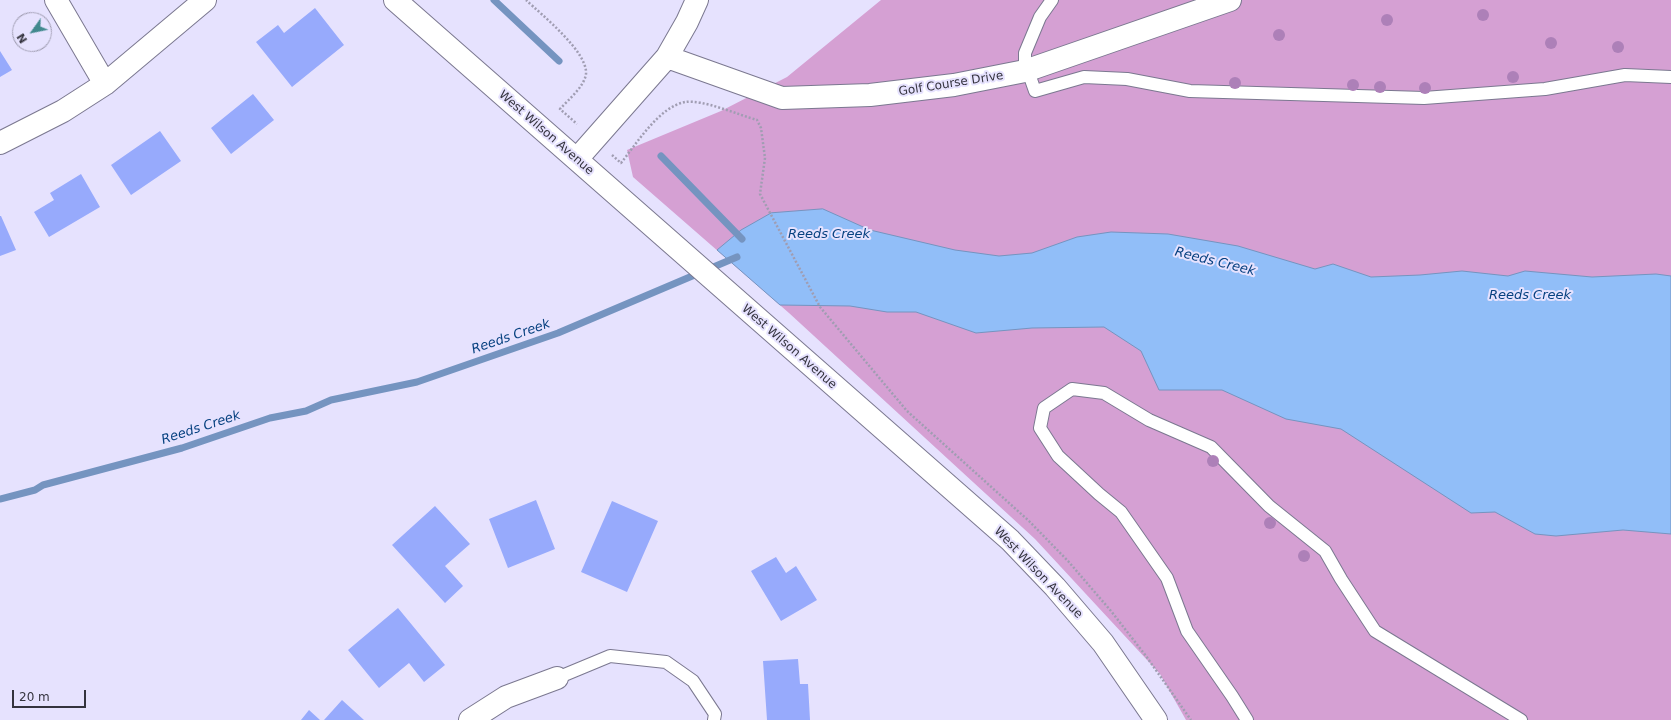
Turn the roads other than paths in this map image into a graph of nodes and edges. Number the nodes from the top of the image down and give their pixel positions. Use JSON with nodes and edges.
{"nodes":[{"id":1,"x":56,"y":0,"type":"edge"},
{"id":2,"x":205,"y":0,"type":"edge"},
{"id":3,"x":395,"y":0,"type":"edge"},
{"id":4,"x":697,"y":0,"type":"edge"},
{"id":5,"x":1052,"y":0,"type":"edge"},
{"id":6,"x":1230,"y":0,"type":"edge"},
{"id":7,"x":667,"y":57,"type":"junction"},
{"id":8,"x":1027,"y":71,"type":"junction"},
{"id":9,"x":1671,"y":77,"type":"edge"},
{"id":10,"x":105,"y":84,"type":"junction"},
{"id":11,"x":0,"y":143,"type":"edge"},
{"id":12,"x":577,"y":159,"type":"junction"},
{"id":13,"x":557,"y":678,"type":"joint"},
{"id":14,"x":470,"y":720,"type":"edge"},
{"id":15,"x":714,"y":720,"type":"edge"},
{"id":16,"x":1156,"y":720,"type":"edge"},
{"id":17,"x":1247,"y":720,"type":"edge"},
{"id":18,"x":1521,"y":720,"type":"edge"}],
"edges":[{"from":1,"to":10,"type":"street"},
{"from":2,"to":10,"type":"street"},
{"from":3,"to":12,"type":"street","name":"West Wilson Avenue"},
{"from":4,"to":7,"type":"street"},
{"from":5,"to":8,"type":"lane"},
{"from":6,"to":8,"type":"street","name":"Golf Course Drive"},
{"from":7,"to":8,"type":"street","name":"Golf Course Drive"},
{"from":7,"to":12,"type":"street"},
{"from":8,"to":9,"type":"lane"},
{"from":10,"to":11,"type":"street"},
{"from":12,"to":16,"type":"street","name":"West Wilson Avenue"},
{"from":13,"to":14,"type":"street"},
{"from":13,"to":15,"type":"lane"},
{"from":17,"to":18,"type":"lane"}]}
